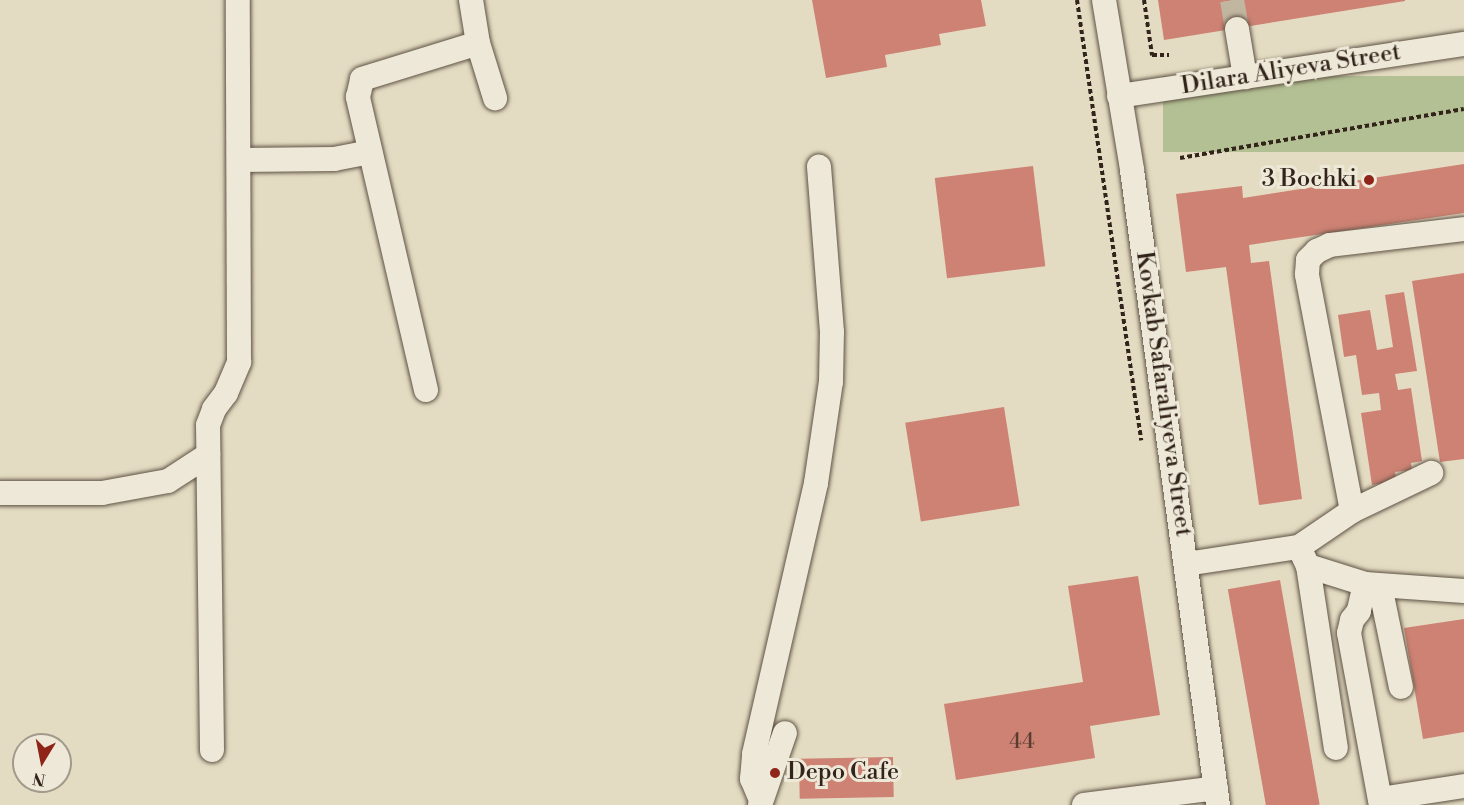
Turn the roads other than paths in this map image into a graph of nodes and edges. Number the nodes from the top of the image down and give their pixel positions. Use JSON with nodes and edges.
{"nodes":[{"id":1,"x":238,"y":0,"type":"edge"},
{"id":2,"x":471,"y":0,"type":"edge"},
{"id":3,"x":1104,"y":0,"type":"edge"},
{"id":4,"x":1237,"y":29,"type":"tunnel mouth"},
{"id":5,"x":478,"y":43,"type":"junction"},
{"id":6,"x":1464,"y":44,"type":"edge"},
{"id":7,"x":1245,"y":77,"type":"junction"},
{"id":8,"x":1119,"y":96,"type":"junction"},
{"id":9,"x":495,"y":98,"type":"dead end"},
{"id":10,"x":370,"y":152,"type":"junction"},
{"id":11,"x":240,"y":160,"type":"junction"},
{"id":12,"x":819,"y":167,"type":"dead end"},
{"id":13,"x":1464,"y":229,"type":"edge"},
{"id":14,"x":426,"y":390,"type":"dead end"},
{"id":15,"x":208,"y":455,"type":"junction"},
{"id":16,"x":1431,"y":473,"type":"dead end"},
{"id":17,"x":0,"y":493,"type":"edge"},
{"id":18,"x":1352,"y":511,"type":"junction"},
{"id":19,"x":1303,"y":556,"type":"junction"},
{"id":20,"x":1185,"y":564,"type":"junction"},
{"id":21,"x":1373,"y":585,"type":"junction"},
{"id":22,"x":1464,"y":591,"type":"edge"},
{"id":23,"x":1401,"y":687,"type":"dead end"},
{"id":24,"x":785,"y":733,"type":"dead end"},
{"id":25,"x":1336,"y":748,"type":"dead end"},
{"id":26,"x":212,"y":750,"type":"dead end"},
{"id":27,"x":1464,"y":786,"type":"edge"},
{"id":28,"x":1217,"y":797,"type":"edge"},
{"id":29,"x":761,"y":802,"type":"edge"},
{"id":30,"x":1381,"y":802,"type":"edge"},
{"id":31,"x":1084,"y":805,"type":"edge"}],
"edges":[{"from":1,"to":11,"type":"street"},
{"from":2,"to":5,"type":"street"},
{"from":3,"to":8,"type":"street","name":"Kovkab Safaraliyeva Street"},
{"from":4,"to":7,"type":"street"},
{"from":5,"to":9,"type":"street"},
{"from":5,"to":10,"type":"street"},
{"from":6,"to":7,"type":"street","name":"Dilara Aliyeva Street"},
{"from":7,"to":8,"type":"street","name":"Dilara Aliyeva Street"},
{"from":8,"to":20,"type":"street","name":"Kovkab Safaraliyeva Street"},
{"from":10,"to":11,"type":"street"},
{"from":10,"to":14,"type":"street"},
{"from":11,"to":15,"type":"street"},
{"from":12,"to":29,"type":"street"},
{"from":13,"to":18,"type":"street"},
{"from":15,"to":17,"type":"street"},
{"from":15,"to":26,"type":"street"},
{"from":16,"to":18,"type":"street"},
{"from":18,"to":19,"type":"street"},
{"from":19,"to":20,"type":"street"},
{"from":19,"to":21,"type":"street"},
{"from":19,"to":25,"type":"street"},
{"from":20,"to":28,"type":"street","name":"Kovkab Safaraliyeva Street"},
{"from":21,"to":22,"type":"street"},
{"from":21,"to":23,"type":"street"},
{"from":21,"to":30,"type":"street"},
{"from":24,"to":29,"type":"street"},
{"from":27,"to":30,"type":"street"},
{"from":28,"to":31,"type":"street"}]}
